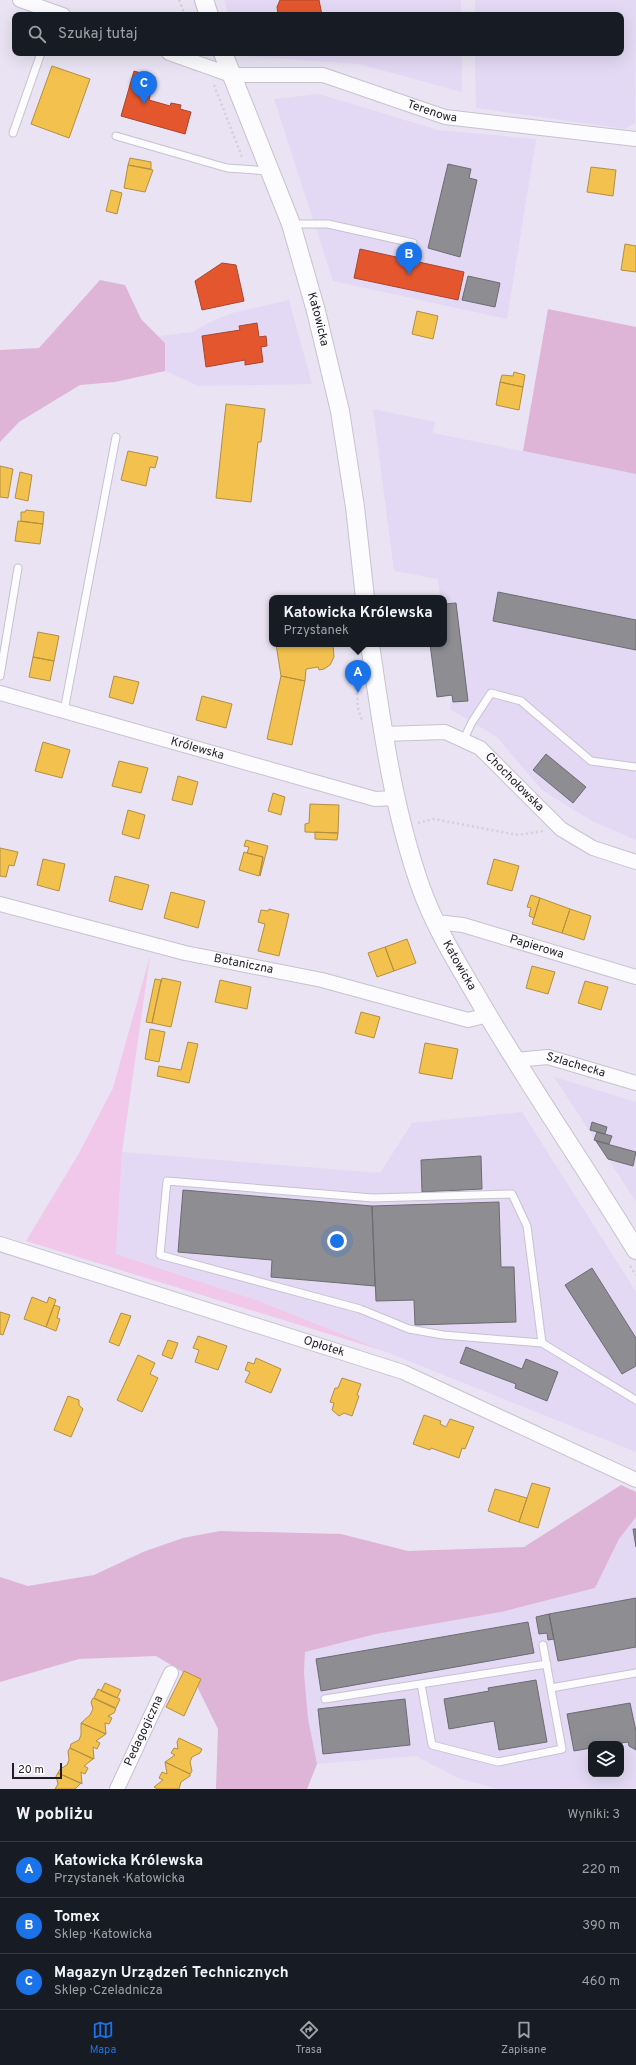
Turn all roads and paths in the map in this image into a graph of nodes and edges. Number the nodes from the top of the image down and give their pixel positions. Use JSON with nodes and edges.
{"nodes":[{"id":1,"x":20,"y":0,"type":"edge"},
{"id":2,"x":179,"y":0,"type":"edge"},
{"id":3,"x":204,"y":0,"type":"edge"},
{"id":4,"x":52,"y":12,"type":"edge"},
{"id":5,"x":184,"y":12,"type":"edge"},
{"id":6,"x":208,"y":12,"type":"edge"},
{"id":7,"x":40,"y":56,"type":"edge"},
{"id":8,"x":179,"y":56,"type":"edge"},
{"id":9,"x":224,"y":56,"type":"edge"},
{"id":10,"x":207,"y":66,"type":"junction"},
{"id":11,"x":231,"y":75,"type":"junction"},
{"id":12,"x":13,"y":133,"type":"dead end"},
{"id":13,"x":116,"y":136,"type":"dead end"},
{"id":14,"x":636,"y":139,"type":"edge"},
{"id":15,"x":247,"y":170,"type":"junction"},
{"id":16,"x":269,"y":171,"type":"junction"},
{"id":17,"x":291,"y":224,"type":"junction"},
{"id":18,"x":413,"y":243,"type":"dead end"},
{"id":19,"x":116,"y":437,"type":"dead end"},
{"id":20,"x":18,"y":568,"type":"dead end"},
{"id":21,"x":365,"y":595,"type":"edge"},
{"id":22,"x":370,"y":647,"type":"edge"},
{"id":23,"x":354,"y":666,"type":"dead end"},
{"id":24,"x":0,"y":676,"type":"edge"},
{"id":25,"x":0,"y":694,"type":"edge"},
{"id":26,"x":64,"y":711,"type":"junction"},
{"id":27,"x":363,"y":722,"type":"dead end"},
{"id":28,"x":383,"y":734,"type":"junction"},
{"id":29,"x":463,"y":741,"type":"junction"},
{"id":30,"x":636,"y":767,"type":"edge"},
{"id":31,"x":395,"y":798,"type":"junction"},
{"id":32,"x":401,"y":827,"type":"junction"},
{"id":33,"x":561,"y":829,"type":"junction"},
{"id":34,"x":636,"y":862,"type":"edge"},
{"id":35,"x":0,"y":904,"type":"edge"},
{"id":36,"x":436,"y":922,"type":"junction"},
{"id":37,"x":636,"y":977,"type":"edge"},
{"id":38,"x":488,"y":1015,"type":"junction"},
{"id":39,"x":515,"y":1060,"type":"junction"},
{"id":40,"x":636,"y":1083,"type":"edge"},
{"id":41,"x":0,"y":1244,"type":"edge"},
{"id":42,"x":636,"y":1250,"type":"edge"},
{"id":43,"x":542,"y":1343,"type":"junction"},
{"id":44,"x":636,"y":1400,"type":"edge"},
{"id":45,"x":636,"y":1480,"type":"edge"},
{"id":46,"x":543,"y":1644,"type":"dead end"},
{"id":47,"x":547,"y":1664,"type":"junction"},
{"id":48,"x":171,"y":1673,"type":"dead end"},
{"id":49,"x":636,"y":1673,"type":"edge"},
{"id":50,"x":421,"y":1684,"type":"junction"},
{"id":51,"x":551,"y":1688,"type":"junction"},
{"id":52,"x":325,"y":1699,"type":"dead end"},
{"id":53,"x":117,"y":1789,"type":"edge"}],
"edges":[{"from":1,"to":4,"type":"street"},
{"from":2,"to":5,"type":"path"},
{"from":3,"to":6,"type":"street"},
{"from":7,"to":12,"type":"lane"},
{"from":8,"to":10,"type":"street","name":"Terenowa"},
{"from":9,"to":11,"type":"street","name":"Katowicka"},
{"from":10,"to":11,"type":"street","name":"Terenowa"},
{"from":10,"to":15,"type":"path"},
{"from":11,"to":14,"type":"street","name":"Terenowa"},
{"from":11,"to":16,"type":"street","name":"Katowicka"},
{"from":13,"to":15,"type":"lane"},
{"from":15,"to":16,"type":"lane"},
{"from":16,"to":17,"type":"street","name":"Katowicka"},
{"from":17,"to":18,"type":"lane"},
{"from":17,"to":21,"type":"street","name":"Katowicka"},
{"from":19,"to":26,"type":"lane"},
{"from":20,"to":24,"type":"lane"},
{"from":22,"to":28,"type":"street","name":"Katowicka"},
{"from":23,"to":27,"type":"path"},
{"from":25,"to":26,"type":"street","name":"Królewska"},
{"from":26,"to":31,"type":"street","name":"Królewska"},
{"from":28,"to":29,"type":"street","name":"Chochołowska"},
{"from":28,"to":31,"type":"street","name":"Katowicka"},
{"from":29,"to":30,"type":"lane"},
{"from":29,"to":33,"type":"street","name":"Chochołowska"},
{"from":31,"to":32,"type":"street","name":"Katowicka"},
{"from":32,"to":33,"type":"path"},
{"from":32,"to":36,"type":"street","name":"Katowicka"},
{"from":33,"to":34,"type":"street","name":"Chochołowska"},
{"from":35,"to":38,"type":"street","name":"Botaniczna"},
{"from":36,"to":37,"type":"street","name":"Papierowa"},
{"from":36,"to":38,"type":"street","name":"Katowicka"},
{"from":38,"to":39,"type":"street","name":"Katowicka"},
{"from":39,"to":40,"type":"street","name":"Szlachecka"},
{"from":39,"to":42,"type":"street","name":"Katowicka"},
{"from":41,"to":45,"type":"street","name":"Opłotek"},
{"from":43,"to":43,"type":"lane"},
{"from":43,"to":44,"type":"lane"},
{"from":46,"to":47,"type":"lane"},
{"from":47,"to":50,"type":"lane"},
{"from":47,"to":51,"type":"lane"},
{"from":48,"to":53,"type":"street","name":"Pedagogiczna"},
{"from":49,"to":51,"type":"lane"},
{"from":50,"to":51,"type":"lane"},
{"from":50,"to":52,"type":"lane"}]}
